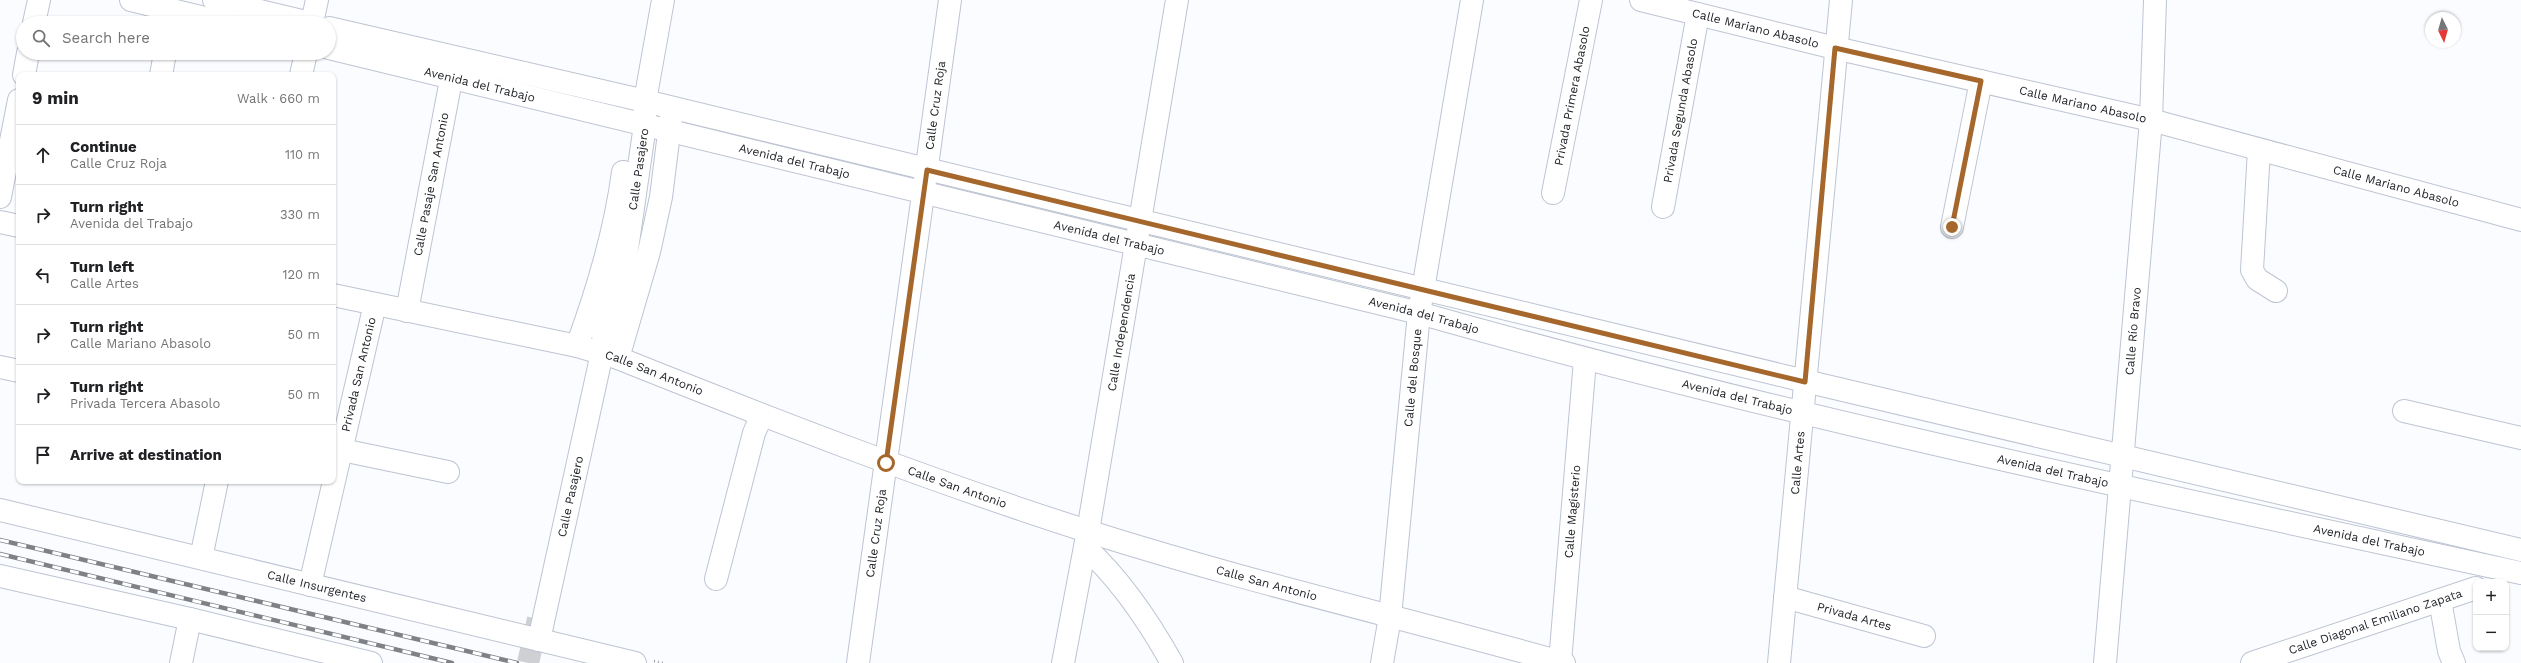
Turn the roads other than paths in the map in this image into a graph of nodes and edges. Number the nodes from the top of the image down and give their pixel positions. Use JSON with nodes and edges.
{"nodes":[{"id":1,"x":39,"y":0,"type":"edge"},
{"id":2,"x":131,"y":0,"type":"edge"},
{"id":3,"x":214,"y":0,"type":"edge"},
{"id":4,"x":317,"y":0,"type":"edge"},
{"id":5,"x":663,"y":0,"type":"edge"},
{"id":6,"x":950,"y":0,"type":"edge"},
{"id":7,"x":1177,"y":0,"type":"edge"},
{"id":8,"x":1472,"y":0,"type":"edge"},
{"id":9,"x":1591,"y":0,"type":"edge"},
{"id":10,"x":1641,"y":0,"type":"edge"},
{"id":11,"x":1841,"y":0,"type":"edge"},
{"id":12,"x":2155,"y":0,"type":"edge"},
{"id":13,"x":1698,"y":14,"type":"junction"},
{"id":14,"x":36,"y":16,"type":"edge"},
{"id":15,"x":170,"y":16,"type":"edge"},
{"id":16,"x":281,"y":16,"type":"edge"},
{"id":17,"x":313,"y":16,"type":"edge"},
{"id":18,"x":336,"y":30,"type":"edge"},
{"id":19,"x":1835,"y":48,"type":"junction"},
{"id":20,"x":336,"y":49,"type":"edge"},
{"id":21,"x":27,"y":60,"type":"edge"},
{"id":22,"x":164,"y":60,"type":"edge"},
{"id":23,"x":304,"y":60,"type":"edge"},
{"id":24,"x":453,"y":68,"type":"junction"},
{"id":25,"x":25,"y":72,"type":"edge"},
{"id":26,"x":162,"y":72,"type":"edge"},
{"id":27,"x":302,"y":72,"type":"edge"},
{"id":28,"x":1981,"y":81,"type":"junction"},
{"id":29,"x":639,"y":100,"type":"junction"},
{"id":30,"x":672,"y":108,"type":"junction"},
{"id":31,"x":16,"y":115,"type":"edge"},
{"id":32,"x":2151,"y":120,"type":"junction"},
{"id":33,"x":637,"y":123,"type":"junction"},
{"id":34,"x":669,"y":132,"type":"junction"},
{"id":35,"x":2259,"y":150,"type":"junction"},
{"id":36,"x":927,"y":170,"type":"junction"},
{"id":37,"x":924,"y":192,"type":"junction"},
{"id":38,"x":1553,"y":193,"type":"dead end"},
{"id":39,"x":0,"y":196,"type":"edge"},
{"id":40,"x":1663,"y":207,"type":"dead end"},
{"id":41,"x":2521,"y":220,"type":"edge"},
{"id":42,"x":1138,"y":221,"type":"junction"},
{"id":43,"x":0,"y":222,"type":"edge"},
{"id":44,"x":16,"y":225,"type":"edge"},
{"id":45,"x":1952,"y":227,"type":"dead end"},
{"id":46,"x":1135,"y":244,"type":"junction"},
{"id":47,"x":1424,"y":289,"type":"junction"},
{"id":48,"x":2276,"y":291,"type":"dead end"},
{"id":49,"x":336,"y":296,"type":"edge"},
{"id":50,"x":375,"y":304,"type":"junction"},
{"id":51,"x":407,"y":311,"type":"junction"},
{"id":52,"x":1419,"y":313,"type":"junction"},
{"id":53,"x":577,"y":346,"type":"junction"},
{"id":54,"x":608,"y":349,"type":"junction"},
{"id":55,"x":1585,"y":360,"type":"junction"},
{"id":56,"x":0,"y":367,"type":"edge"},
{"id":57,"x":16,"y":370,"type":"edge"},
{"id":58,"x":1805,"y":382,"type":"junction"},
{"id":59,"x":2404,"y":411,"type":"dead end"},
{"id":60,"x":1801,"y":413,"type":"junction"},
{"id":61,"x":762,"y":415,"type":"junction"},
{"id":62,"x":2521,"y":438,"type":"edge"},
{"id":63,"x":342,"y":450,"type":"junction"},
{"id":64,"x":2122,"y":457,"type":"junction"},
{"id":65,"x":886,"y":463,"type":"junction"},
{"id":66,"x":448,"y":472,"type":"dead end"},
{"id":67,"x":336,"y":475,"type":"edge"},
{"id":68,"x":216,"y":484,"type":"edge"},
{"id":69,"x":334,"y":484,"type":"edge"},
{"id":70,"x":2120,"y":486,"type":"junction"},
{"id":71,"x":0,"y":510,"type":"edge"},
{"id":72,"x":1087,"y":539,"type":"junction"},
{"id":73,"x":2521,"y":550,"type":"edge"},
{"id":74,"x":201,"y":558,"type":"junction"},
{"id":75,"x":2521,"y":573,"type":"edge"},
{"id":76,"x":0,"y":576,"type":"edge"},
{"id":77,"x":716,"y":579,"type":"dead end"},
{"id":78,"x":2503,"y":579,"type":"edge"},
{"id":79,"x":310,"y":585,"type":"junction"},
{"id":80,"x":2473,"y":589,"type":"edge"},
{"id":81,"x":1785,"y":597,"type":"junction"},
{"id":82,"x":2440,"y":600,"type":"junction"},
{"id":83,"x":1390,"y":617,"type":"junction"},
{"id":84,"x":190,"y":619,"type":"junction"},
{"id":85,"x":1924,"y":636,"type":"dead end"},
{"id":86,"x":539,"y":640,"type":"junction"},
{"id":87,"x":1522,"y":657,"type":"edge"},
{"id":88,"x":360,"y":662,"type":"edge"},
{"id":89,"x":181,"y":663,"type":"edge"},
{"id":90,"x":635,"y":663,"type":"edge"},
{"id":91,"x":858,"y":663,"type":"edge"},
{"id":92,"x":1063,"y":663,"type":"edge"},
{"id":93,"x":1172,"y":663,"type":"edge"},
{"id":94,"x":1382,"y":663,"type":"edge"},
{"id":95,"x":1562,"y":663,"type":"edge"},
{"id":96,"x":1778,"y":663,"type":"edge"},
{"id":97,"x":2105,"y":663,"type":"edge"},
{"id":98,"x":2252,"y":663,"type":"edge"},
{"id":99,"x":2454,"y":663,"type":"edge"}],
"edges":[{"from":1,"to":14,"type":"street"},
{"from":2,"to":15,"type":"street"},
{"from":3,"to":16,"type":"street"},
{"from":4,"to":17,"type":"street"},
{"from":5,"to":29,"type":"street","name":"Calle Pasajero"},
{"from":6,"to":36,"type":"street","name":"Calle Cruz Roja"},
{"from":7,"to":42,"type":"street","name":"Calle Independencia"},
{"from":8,"to":47,"type":"street","name":"Calle del Bosque"},
{"from":9,"to":38,"type":"street","name":"Privada Primera Abasolo"},
{"from":10,"to":13,"type":"street","name":"Calle Mariano Abasolo"},
{"from":11,"to":19,"type":"street","name":"Calle Artes"},
{"from":12,"to":32,"type":"street","name":"Calle Río Bravo"},
{"from":13,"to":19,"type":"street","name":"Calle Mariano Abasolo"},
{"from":13,"to":40,"type":"street","name":"Privada Segunda Abasolo"},
{"from":18,"to":24,"type":"street","name":"Avenida del Trabajo"},
{"from":19,"to":28,"type":"street","name":"Calle Mariano Abasolo"},
{"from":19,"to":58,"type":"street","name":"Calle Artes"},
{"from":20,"to":24,"type":"street","name":"Avenida del Trabajo"},
{"from":21,"to":25,"type":"street"},
{"from":22,"to":26,"type":"street"},
{"from":23,"to":27,"type":"street"},
{"from":24,"to":29,"type":"street","name":"Avenida del Trabajo"},
{"from":24,"to":33,"type":"street","name":"Avenida del Trabajo"},
{"from":24,"to":51,"type":"street","name":"Calle Pasaje San Antonio"},
{"from":28,"to":32,"type":"street","name":"Calle Mariano Abasolo"},
{"from":28,"to":45,"type":"street"},
{"from":29,"to":30,"type":"street","name":"Avenida del Trabajo"},
{"from":29,"to":33,"type":"street","name":"Calle Pasajero"},
{"from":30,"to":34,"type":"street"},
{"from":30,"to":36,"type":"street","name":"Avenida del Trabajo"},
{"from":31,"to":39,"type":"street"},
{"from":32,"to":35,"type":"street","name":"Calle Mariano Abasolo"},
{"from":32,"to":64,"type":"street","name":"Calle Río Bravo"},
{"from":33,"to":34,"type":"street","name":"Avenida del Trabajo"},
{"from":33,"to":53,"type":"street"},
{"from":33,"to":54,"type":"street","name":"Calle Pasajero"},
{"from":34,"to":37,"type":"street","name":"Avenida del Trabajo"},
{"from":34,"to":54,"type":"street"},
{"from":35,"to":41,"type":"street","name":"Calle Mariano Abasolo"},
{"from":35,"to":48,"type":"street"},
{"from":36,"to":37,"type":"street","name":"Calle Cruz Roja"},
{"from":36,"to":42,"type":"street","name":"Avenida del Trabajo"},
{"from":37,"to":46,"type":"street","name":"Avenida del Trabajo"},
{"from":37,"to":65,"type":"street","name":"Calle Cruz Roja"},
{"from":42,"to":46,"type":"street","name":"Calle Independencia"},
{"from":42,"to":47,"type":"street","name":"Avenida del Trabajo"},
{"from":43,"to":44,"type":"street"},
{"from":46,"to":52,"type":"street","name":"Avenida del Trabajo"},
{"from":46,"to":72,"type":"street","name":"Calle Independencia"},
{"from":47,"to":52,"type":"street","name":"Calle del Bosque"},
{"from":47,"to":58,"type":"street","name":"Avenida del Trabajo"},
{"from":49,"to":50,"type":"street","name":"Calle San Antonio"},
{"from":50,"to":51,"type":"street","name":"Calle San Antonio"},
{"from":50,"to":63,"type":"street","name":"Privada San Antonio"},
{"from":51,"to":53,"type":"street","name":"Calle San Antonio"},
{"from":52,"to":55,"type":"street","name":"Avenida del Trabajo"},
{"from":52,"to":83,"type":"street","name":"Calle del Bosque"},
{"from":53,"to":54,"type":"street","name":"Calle San Antonio"},
{"from":54,"to":61,"type":"street","name":"Calle San Antonio"},
{"from":54,"to":86,"type":"street","name":"Calle Pasajero"},
{"from":55,"to":60,"type":"street","name":"Avenida del Trabajo"},
{"from":55,"to":95,"type":"street","name":"Calle Magisterio"},
{"from":56,"to":57,"type":"street"},
{"from":58,"to":60,"type":"street","name":"Calle Artes"},
{"from":58,"to":64,"type":"street","name":"Avenida del Trabajo"},
{"from":59,"to":62,"type":"street"},
{"from":60,"to":70,"type":"street","name":"Avenida del Trabajo"},
{"from":60,"to":81,"type":"street","name":"Calle Artes"},
{"from":61,"to":65,"type":"street","name":"Calle San Antonio"},
{"from":61,"to":77,"type":"street"},
{"from":63,"to":66,"type":"street"},
{"from":63,"to":67,"type":"street","name":"Privada San Antonio"},
{"from":64,"to":70,"type":"street","name":"Calle Río Bravo"},
{"from":64,"to":73,"type":"street","name":"Avenida del Trabajo"},
{"from":65,"to":72,"type":"street","name":"Calle San Antonio"},
{"from":65,"to":91,"type":"street","name":"Calle Cruz Roja"},
{"from":68,"to":74,"type":"street"},
{"from":69,"to":79,"type":"street","name":"Privada San Antonio"},
{"from":70,"to":75,"type":"street","name":"Avenida del Trabajo"},
{"from":70,"to":97,"type":"street","name":"Calle Río Bravo"},
{"from":71,"to":74,"type":"street","name":"Calle Insurgentes"},
{"from":72,"to":83,"type":"street","name":"Calle San Antonio"},
{"from":72,"to":92,"type":"street","name":"Calle Independencia"},
{"from":72,"to":93,"type":"street"},
{"from":74,"to":79,"type":"street","name":"Calle Insurgentes"},
{"from":75,"to":78,"type":"street"},
{"from":76,"to":84,"type":"street"},
{"from":79,"to":86,"type":"street","name":"Calle Insurgentes"},
{"from":80,"to":82,"type":"street","name":"Calle Diagonal Emiliano Zapata"},
{"from":81,"to":85,"type":"street","name":"Privada Artes"},
{"from":81,"to":96,"type":"street","name":"Calle Artes"},
{"from":82,"to":98,"type":"street","name":"Calle Diagonal Emiliano Zapata"},
{"from":82,"to":99,"type":"street"},
{"from":83,"to":87,"type":"street","name":"Calle San Antonio"},
{"from":83,"to":94,"type":"street","name":"Calle del Bosque"},
{"from":84,"to":88,"type":"street"},
{"from":84,"to":89,"type":"street"},
{"from":86,"to":90,"type":"street","name":"Calle Insurgentes"},
{"from":87,"to":95,"type":"street","name":"Calle San Antonio"}]}
